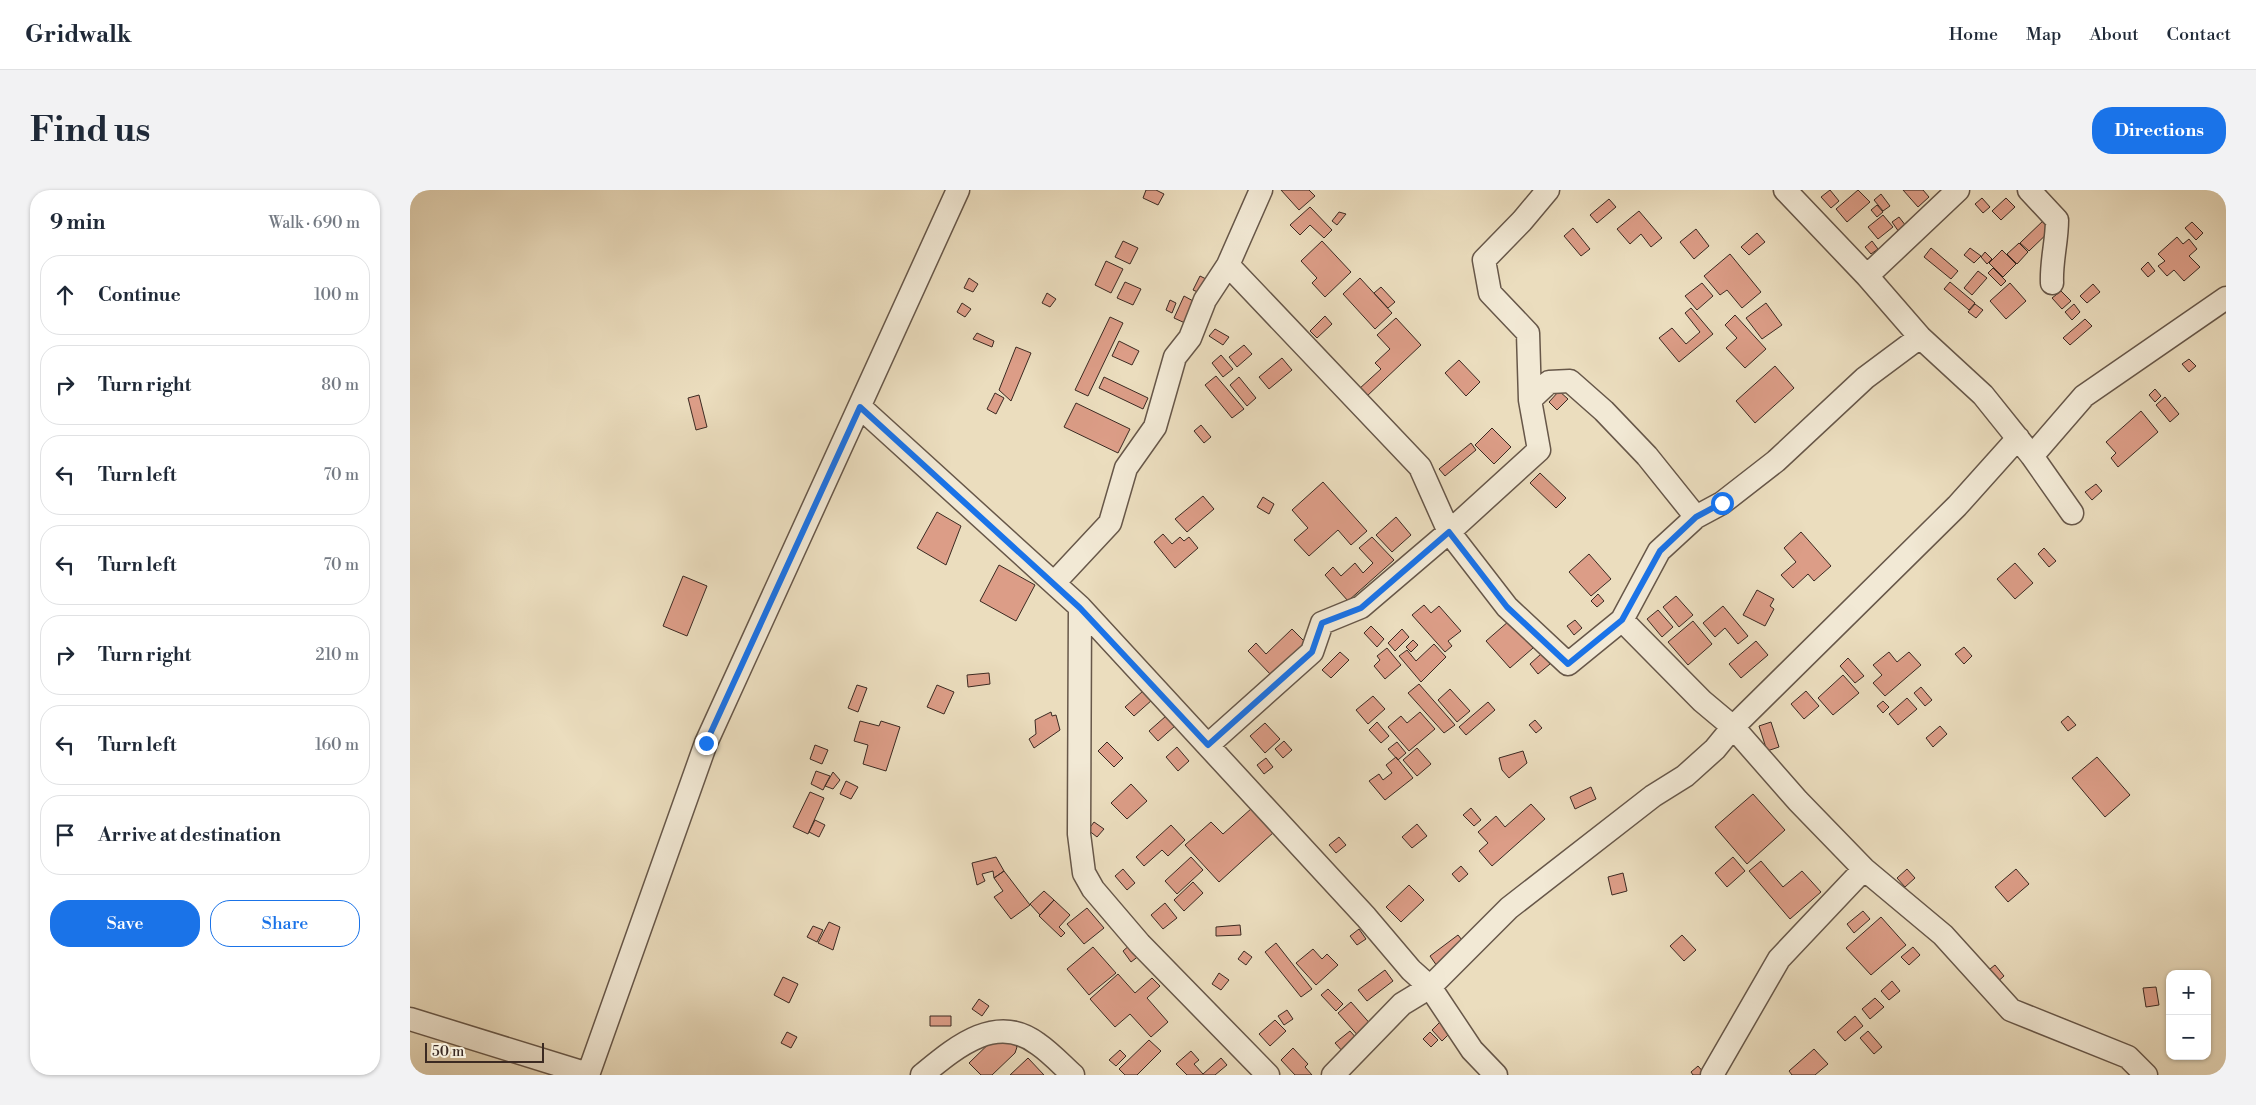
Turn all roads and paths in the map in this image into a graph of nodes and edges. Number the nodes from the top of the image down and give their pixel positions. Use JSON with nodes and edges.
{"nodes":[{"id":1,"x":958,"y":190,"type":"edge"},
{"id":2,"x":1261,"y":190,"type":"edge"},
{"id":3,"x":1548,"y":190,"type":"edge"},
{"id":4,"x":1785,"y":190,"type":"edge"},
{"id":5,"x":1958,"y":190,"type":"edge"},
{"id":6,"x":2029,"y":190,"type":"edge"},
{"id":7,"x":1228,"y":265,"type":"junction"},
{"id":8,"x":1868,"y":276,"type":"junction"},
{"id":9,"x":2052,"y":283,"type":"dead end"},
{"id":10,"x":2226,"y":298,"type":"edge"},
{"id":11,"x":1920,"y":337,"type":"junction"},
{"id":12,"x":1530,"y":400,"type":"junction"},
{"id":13,"x":860,"y":407,"type":"junction"},
{"id":14,"x":2018,"y":438,"type":"junction"},
{"id":15,"x":2032,"y":456,"type":"junction"},
{"id":16,"x":2072,"y":513,"type":"dead end"},
{"id":17,"x":1696,"y":517,"type":"junction"},
{"id":18,"x":1449,"y":532,"type":"junction"},
{"id":19,"x":1054,"y":583,"type":"junction"},
{"id":20,"x":1080,"y":608,"type":"junction"},
{"id":21,"x":1622,"y":620,"type":"junction"},
{"id":22,"x":1733,"y":727,"type":"junction"},
{"id":23,"x":1208,"y":745,"type":"junction"},
{"id":24,"x":1864,"y":870,"type":"junction"},
{"id":25,"x":1430,"y":986,"type":"junction"},
{"id":26,"x":410,"y":1019,"type":"edge"},
{"id":27,"x":588,"y":1074,"type":"edge"},
{"id":28,"x":922,"y":1075,"type":"edge"},
{"id":29,"x":1073,"y":1075,"type":"edge"},
{"id":30,"x":1268,"y":1075,"type":"edge"},
{"id":31,"x":1334,"y":1075,"type":"edge"},
{"id":32,"x":1496,"y":1075,"type":"edge"},
{"id":33,"x":1712,"y":1075,"type":"edge"},
{"id":34,"x":2146,"y":1075,"type":"edge"}],
"edges":[{"from":1,"to":13,"type":"street"},
{"from":2,"to":7,"type":"street"},
{"from":3,"to":12,"type":"street"},
{"from":4,"to":8,"type":"street"},
{"from":5,"to":8,"type":"street"},
{"from":6,"to":9,"type":"street"},
{"from":7,"to":18,"type":"street"},
{"from":7,"to":19,"type":"street"},
{"from":8,"to":11,"type":"street"},
{"from":10,"to":15,"type":"street"},
{"from":11,"to":14,"type":"street"},
{"from":11,"to":17,"type":"street"},
{"from":12,"to":17,"type":"street"},
{"from":12,"to":18,"type":"street"},
{"from":13,"to":19,"type":"street"},
{"from":13,"to":27,"type":"street"},
{"from":14,"to":15,"type":"street"},
{"from":14,"to":22,"type":"street"},
{"from":15,"to":16,"type":"street"},
{"from":17,"to":21,"type":"street"},
{"from":18,"to":21,"type":"street"},
{"from":18,"to":23,"type":"street"},
{"from":19,"to":20,"type":"street"},
{"from":20,"to":23,"type":"street"},
{"from":20,"to":30,"type":"street"},
{"from":21,"to":22,"type":"street"},
{"from":22,"to":24,"type":"street"},
{"from":22,"to":25,"type":"street"},
{"from":23,"to":25,"type":"street"},
{"from":24,"to":33,"type":"street"},
{"from":24,"to":34,"type":"street"},
{"from":25,"to":31,"type":"street"},
{"from":25,"to":32,"type":"street"},
{"from":26,"to":27,"type":"street"},
{"from":28,"to":29,"type":"street"}]}
